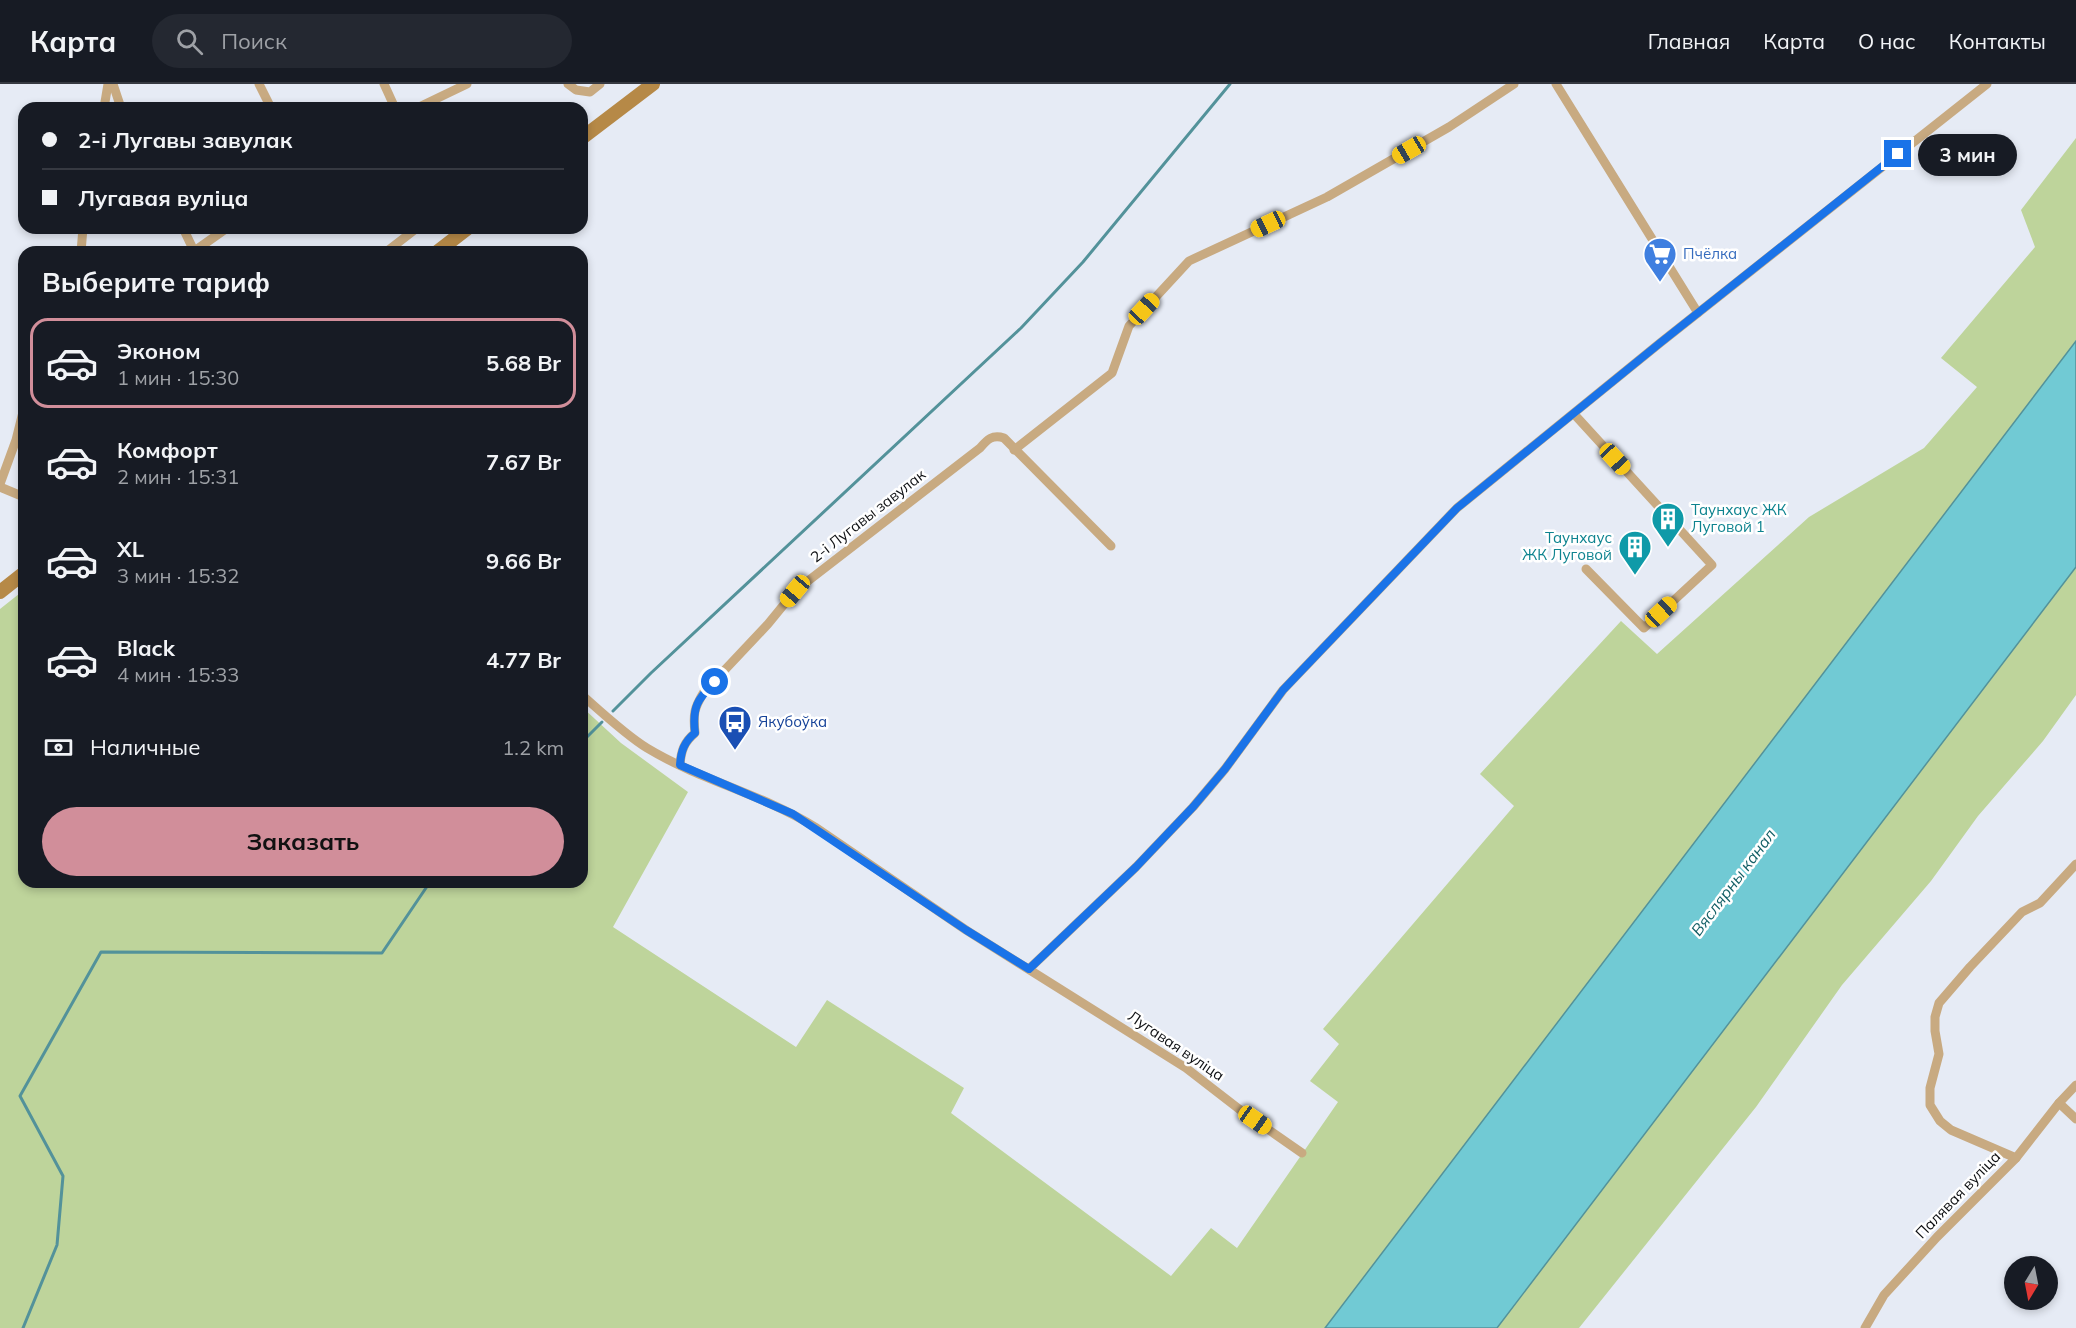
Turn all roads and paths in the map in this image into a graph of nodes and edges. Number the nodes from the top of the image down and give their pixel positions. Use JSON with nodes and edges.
{"nodes":[{"id":1,"x":111,"y":84,"type":"edge"},
{"id":2,"x":259,"y":84,"type":"edge"},
{"id":3,"x":384,"y":84,"type":"edge"},
{"id":4,"x":467,"y":84,"type":"edge"},
{"id":5,"x":568,"y":84,"type":"edge"},
{"id":6,"x":600,"y":84,"type":"edge"},
{"id":7,"x":653,"y":84,"type":"edge"},
{"id":8,"x":1514,"y":84,"type":"edge"},
{"id":9,"x":1556,"y":84,"type":"edge"},
{"id":10,"x":1987,"y":84,"type":"edge"},
{"id":11,"x":106,"y":102,"type":"edge"},
{"id":12,"x":118,"y":102,"type":"edge"},
{"id":13,"x":267,"y":102,"type":"edge"},
{"id":14,"x":392,"y":102,"type":"edge"},
{"id":15,"x":430,"y":102,"type":"edge"},
{"id":16,"x":588,"y":133,"type":"edge"},
{"id":17,"x":218,"y":234,"type":"edge"},
{"id":18,"x":409,"y":234,"type":"edge"},
{"id":19,"x":460,"y":234,"type":"edge"},
{"id":20,"x":200,"y":246,"type":"edge"},
{"id":21,"x":394,"y":246,"type":"edge"},
{"id":22,"x":445,"y":246,"type":"edge"},
{"id":23,"x":1698,"y":313,"type":"junction"},
{"id":24,"x":1574,"y":414,"type":"junction"},
{"id":25,"x":18,"y":432,"type":"edge"},
{"id":26,"x":1014,"y":450,"type":"junction"},
{"id":27,"x":0,"y":485,"type":"edge"},
{"id":28,"x":18,"y":494,"type":"edge"},
{"id":29,"x":1111,"y":546,"type":"dead end"},
{"id":30,"x":1586,"y":569,"type":"dead end"},
{"id":31,"x":18,"y":578,"type":"edge"},
{"id":32,"x":0,"y":592,"type":"edge"},
{"id":33,"x":588,"y":700,"type":"edge"},
{"id":34,"x":680,"y":765,"type":"junction"},
{"id":35,"x":2076,"y":864,"type":"edge"},
{"id":36,"x":1029,"y":969,"type":"junction"},
{"id":37,"x":2076,"y":1085,"type":"edge"},
{"id":38,"x":2059,"y":1103,"type":"junction"},
{"id":39,"x":2076,"y":1119,"type":"edge"},
{"id":40,"x":1302,"y":1153,"type":"dead end"},
{"id":41,"x":2016,"y":1158,"type":"junction"},
{"id":42,"x":1865,"y":1328,"type":"edge"}],
"edges":[{"from":1,"to":11,"type":"street"},
{"from":1,"to":12,"type":"street"},
{"from":2,"to":13,"type":"street"},
{"from":3,"to":14,"type":"street"},
{"from":4,"to":15,"type":"street"},
{"from":5,"to":6,"type":"street"},
{"from":7,"to":16,"type":"street"},
{"from":8,"to":26,"type":"street"},
{"from":9,"to":23,"type":"street"},
{"from":10,"to":23,"type":"street"},
{"from":17,"to":20,"type":"street"},
{"from":18,"to":21,"type":"street"},
{"from":19,"to":22,"type":"street"},
{"from":23,"to":24,"type":"street"},
{"from":24,"to":30,"type":"street"},
{"from":24,"to":36,"type":"street"},
{"from":25,"to":27,"type":"street"},
{"from":26,"to":29,"type":"street","name":"2-і Лугавы завулак"},
{"from":26,"to":34,"type":"street","name":"2-і Лугавы завулак"},
{"from":27,"to":28,"type":"street"},
{"from":31,"to":32,"type":"street"},
{"from":33,"to":34,"type":"street","name":"Лугавая вуліца"},
{"from":34,"to":36,"type":"street","name":"Лугавая вуліца"},
{"from":35,"to":41,"type":"street"},
{"from":36,"to":40,"type":"street","name":"Лугавая вуліца"},
{"from":37,"to":38,"type":"street","name":"Палявая вуліца"},
{"from":38,"to":39,"type":"street"},
{"from":38,"to":41,"type":"street","name":"Палявая вуліца"},
{"from":41,"to":42,"type":"street","name":"Палявая вуліца"}]}
